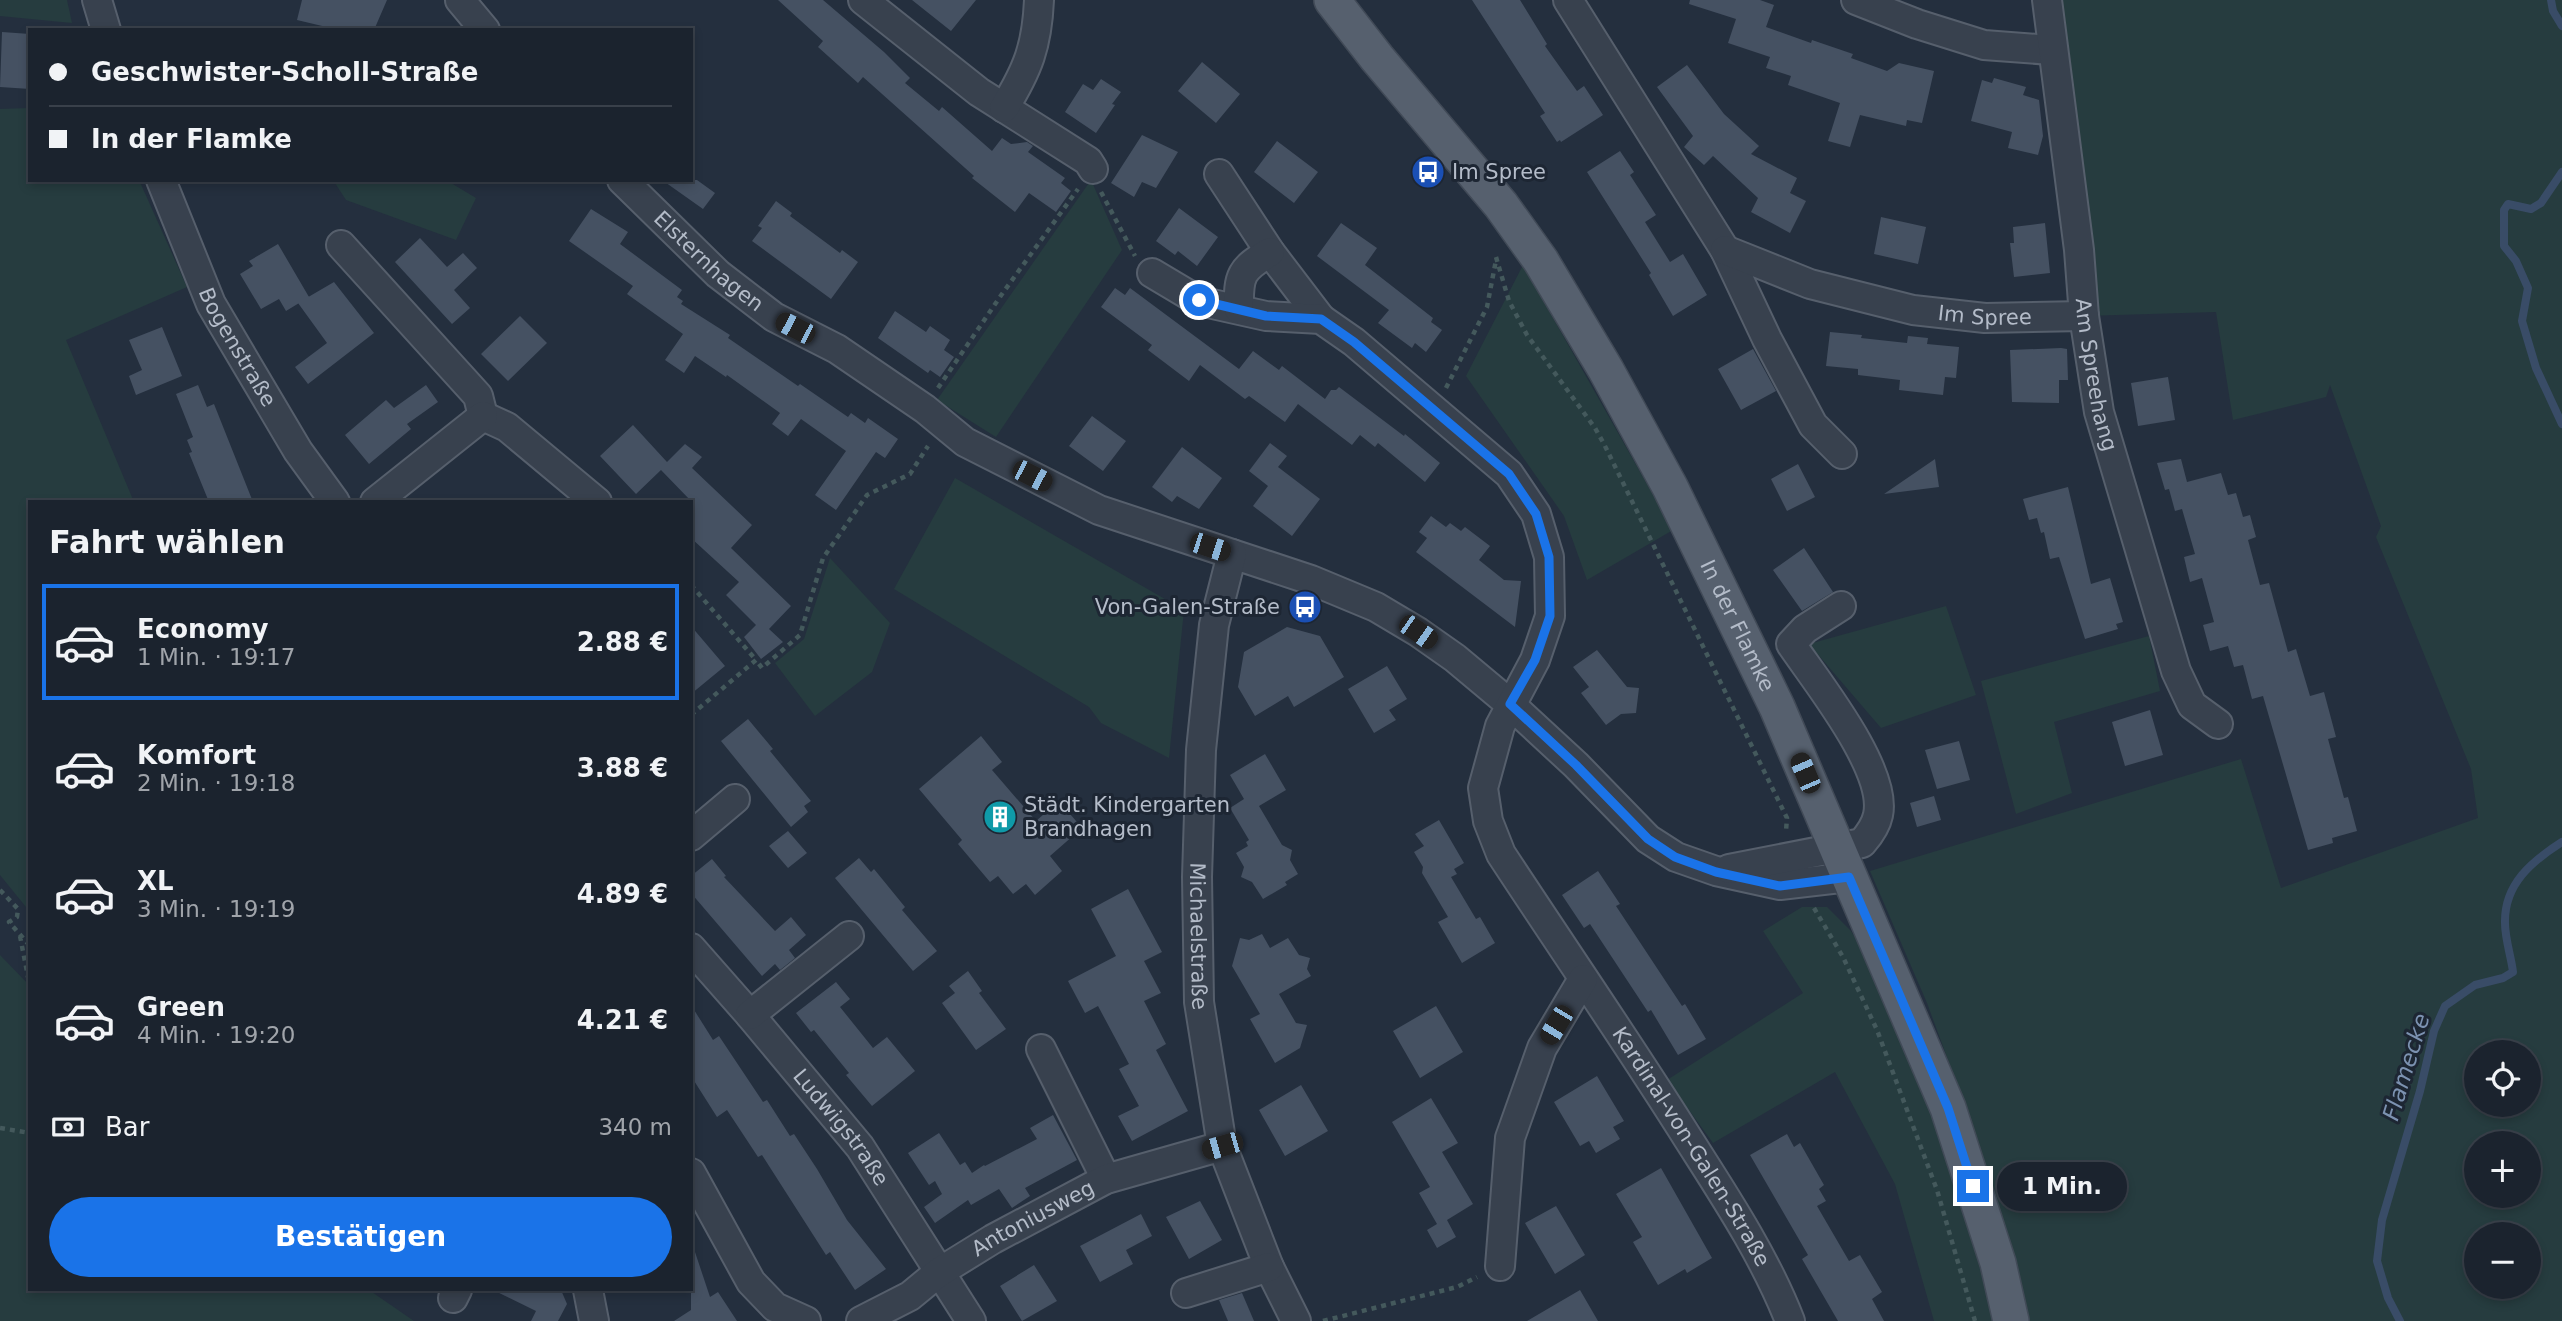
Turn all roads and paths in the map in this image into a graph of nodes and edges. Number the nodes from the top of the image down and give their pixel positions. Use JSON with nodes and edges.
{"nodes":[{"id":1,"x":97,"y":0,"type":"edge"},
{"id":2,"x":460,"y":0,"type":"edge"},
{"id":3,"x":863,"y":0,"type":"edge"},
{"id":4,"x":1039,"y":0,"type":"edge"},
{"id":5,"x":1332,"y":0,"type":"edge"},
{"id":6,"x":1568,"y":0,"type":"edge"},
{"id":7,"x":1856,"y":0,"type":"edge"},
{"id":8,"x":2047,"y":0,"type":"edge"},
{"id":9,"x":105,"y":28,"type":"edge"},
{"id":10,"x":483,"y":28,"type":"edge"},
{"id":11,"x":2052,"y":50,"type":"junction"},
{"id":12,"x":1004,"y":108,"type":"junction"},
{"id":13,"x":1093,"y":169,"type":"junction"},
{"id":14,"x":1219,"y":174,"type":"dead end"},
{"id":15,"x":162,"y":182,"type":"edge"},
{"id":16,"x":624,"y":182,"type":"edge"},
{"id":17,"x":1501,"y":205,"type":"junction"},
{"id":18,"x":341,"y":245,"type":"dead end"},
{"id":19,"x":1725,"y":250,"type":"junction"},
{"id":20,"x":1270,"y":252,"type":"junction"},
{"id":21,"x":1496,"y":257,"type":"junction"},
{"id":22,"x":1152,"y":273,"type":"joint"},
{"id":23,"x":1239,"y":309,"type":"junction"},
{"id":24,"x":2084,"y":316,"type":"junction"},
{"id":25,"x":1321,"y":319,"type":"junction"},
{"id":26,"x":1435,"y":410,"type":"junction"},
{"id":27,"x":483,"y":416,"type":"junction"},
{"id":28,"x":933,"y":417,"type":"junction"},
{"id":29,"x":1842,"y":454,"type":"dead end"},
{"id":30,"x":334,"y":500,"type":"edge"},
{"id":31,"x":378,"y":500,"type":"edge"},
{"id":32,"x":595,"y":500,"type":"edge"},
{"id":33,"x":1232,"y":554,"type":"junction"},
{"id":34,"x":693,"y":587,"type":"edge"},
{"id":35,"x":1841,"y":606,"type":"dead end"},
{"id":36,"x":757,"y":660,"type":"junction"},
{"id":37,"x":1510,"y":704,"type":"junction"},
{"id":38,"x":693,"y":713,"type":"edge"},
{"id":39,"x":2218,"y":724,"type":"dead end"},
{"id":40,"x":735,"y":799,"type":"dead end"},
{"id":41,"x":693,"y":834,"type":"edge"},
{"id":42,"x":1794,"y":856,"type":"junction"},
{"id":43,"x":1843,"y":862,"type":"junction"},
{"id":44,"x":1716,"y":872,"type":"junction"},
{"id":45,"x":1805,"y":882,"type":"junction"},
{"id":46,"x":0,"y":890,"type":"edge"},
{"id":47,"x":20,"y":934,"type":"junction"},
{"id":48,"x":849,"y":936,"type":"dead end"},
{"id":49,"x":28,"y":944,"type":"edge"},
{"id":50,"x":693,"y":950,"type":"edge"},
{"id":51,"x":28,"y":976,"type":"edge"},
{"id":52,"x":1583,"y":979,"type":"junction"},
{"id":53,"x":750,"y":1015,"type":"junction"},
{"id":54,"x":1041,"y":1049,"type":"dead end"},
{"id":55,"x":0,"y":1128,"type":"edge"},
{"id":56,"x":28,"y":1133,"type":"edge"},
{"id":57,"x":1222,"y":1146,"type":"junction"},
{"id":58,"x":693,"y":1177,"type":"edge"},
{"id":59,"x":1106,"y":1179,"type":"junction"},
{"id":60,"x":1500,"y":1266,"type":"joint"},
{"id":61,"x":1269,"y":1267,"type":"junction"},
{"id":62,"x":939,"y":1273,"type":"junction"},
{"id":63,"x":588,"y":1291,"type":"edge"},
{"id":64,"x":1186,"y":1293,"type":"dead end"},
{"id":65,"x":594,"y":1321,"type":"edge"},
{"id":66,"x":806,"y":1321,"type":"edge"},
{"id":67,"x":861,"y":1321,"type":"edge"},
{"id":68,"x":971,"y":1321,"type":"edge"},
{"id":69,"x":1296,"y":1321,"type":"edge"},
{"id":70,"x":1324,"y":1321,"type":"edge"},
{"id":71,"x":1790,"y":1321,"type":"edge"},
{"id":72,"x":1975,"y":1321,"type":"edge"},
{"id":73,"x":2011,"y":1321,"type":"edge"}],
"edges":[{"from":1,"to":9,"type":"street"},
{"from":2,"to":10,"type":"street"},
{"from":3,"to":12,"type":"street"},
{"from":4,"to":12,"type":"street"},
{"from":5,"to":17,"type":"main road","name":"In der Flamke"},
{"from":6,"to":19,"type":"street"},
{"from":7,"to":11,"type":"street"},
{"from":8,"to":11,"type":"street","name":"Am Spreehang"},
{"from":11,"to":24,"type":"street","name":"Am Spreehang"},
{"from":12,"to":13,"type":"street"},
{"from":13,"to":22,"type":"path"},
{"from":13,"to":28,"type":"path"},
{"from":14,"to":20,"type":"street"},
{"from":15,"to":30,"type":"street","name":"Bogenstraße"},
{"from":16,"to":28,"type":"street","name":"Elsternhagen"},
{"from":17,"to":21,"type":"path"},
{"from":17,"to":43,"type":"main road","name":"In der Flamke"},
{"from":18,"to":27,"type":"street"},
{"from":19,"to":24,"type":"street","name":"Im Spree"},
{"from":19,"to":29,"type":"street"},
{"from":20,"to":23,"type":"street"},
{"from":20,"to":25,"type":"street"},
{"from":21,"to":26,"type":"path"},
{"from":21,"to":42,"type":"path"},
{"from":22,"to":23,"type":"street"},
{"from":23,"to":25,"type":"street"},
{"from":24,"to":39,"type":"street","name":"Am Spreehang"},
{"from":25,"to":26,"type":"street","name":"Kardinal-von-Galen-Straße"},
{"from":26,"to":37,"type":"street","name":"Kardinal-von-Galen-Straße"},
{"from":27,"to":31,"type":"street"},
{"from":27,"to":32,"type":"street"},
{"from":28,"to":33,"type":"street","name":"Elsternhagen"},
{"from":28,"to":36,"type":"path"},
{"from":33,"to":37,"type":"street","name":"Elsternhagen"},
{"from":33,"to":57,"type":"street","name":"Michaelstraße"},
{"from":34,"to":36,"type":"path"},
{"from":35,"to":43,"type":"street"},
{"from":36,"to":38,"type":"path"},
{"from":37,"to":44,"type":"street","name":"Elsternhagen"},
{"from":37,"to":52,"type":"street","name":"Kardinal-von-Galen-Straße"},
{"from":40,"to":41,"type":"street"},
{"from":42,"to":43,"type":"street"},
{"from":42,"to":44,"type":"street"},
{"from":43,"to":45,"type":"street","name":"Elsternhagen"},
{"from":43,"to":73,"type":"main road","name":"In der Flamke"},
{"from":44,"to":45,"type":"street","name":"Elsternhagen"},
{"from":45,"to":72,"type":"path"},
{"from":46,"to":47,"type":"path"},
{"from":47,"to":49,"type":"path"},
{"from":47,"to":51,"type":"path"},
{"from":48,"to":53,"type":"street"},
{"from":50,"to":53,"type":"street","name":"Ludwigstraße"},
{"from":52,"to":60,"type":"street"},
{"from":52,"to":71,"type":"street","name":"Kardinal-von-Galen-Straße"},
{"from":53,"to":62,"type":"street","name":"Ludwigstraße"},
{"from":54,"to":59,"type":"street"},
{"from":55,"to":56,"type":"path"},
{"from":57,"to":59,"type":"street","name":"Antoniusweg"},
{"from":57,"to":61,"type":"street","name":"Michaelstraße"},
{"from":58,"to":66,"type":"street"},
{"from":59,"to":62,"type":"street","name":"Antoniusweg"},
{"from":60,"to":70,"type":"path"},
{"from":61,"to":64,"type":"street"},
{"from":61,"to":69,"type":"street","name":"Michaelstraße"},
{"from":62,"to":67,"type":"street","name":"Antoniusweg"},
{"from":62,"to":68,"type":"street","name":"Ludwigstraße"},
{"from":63,"to":65,"type":"street"}]}
